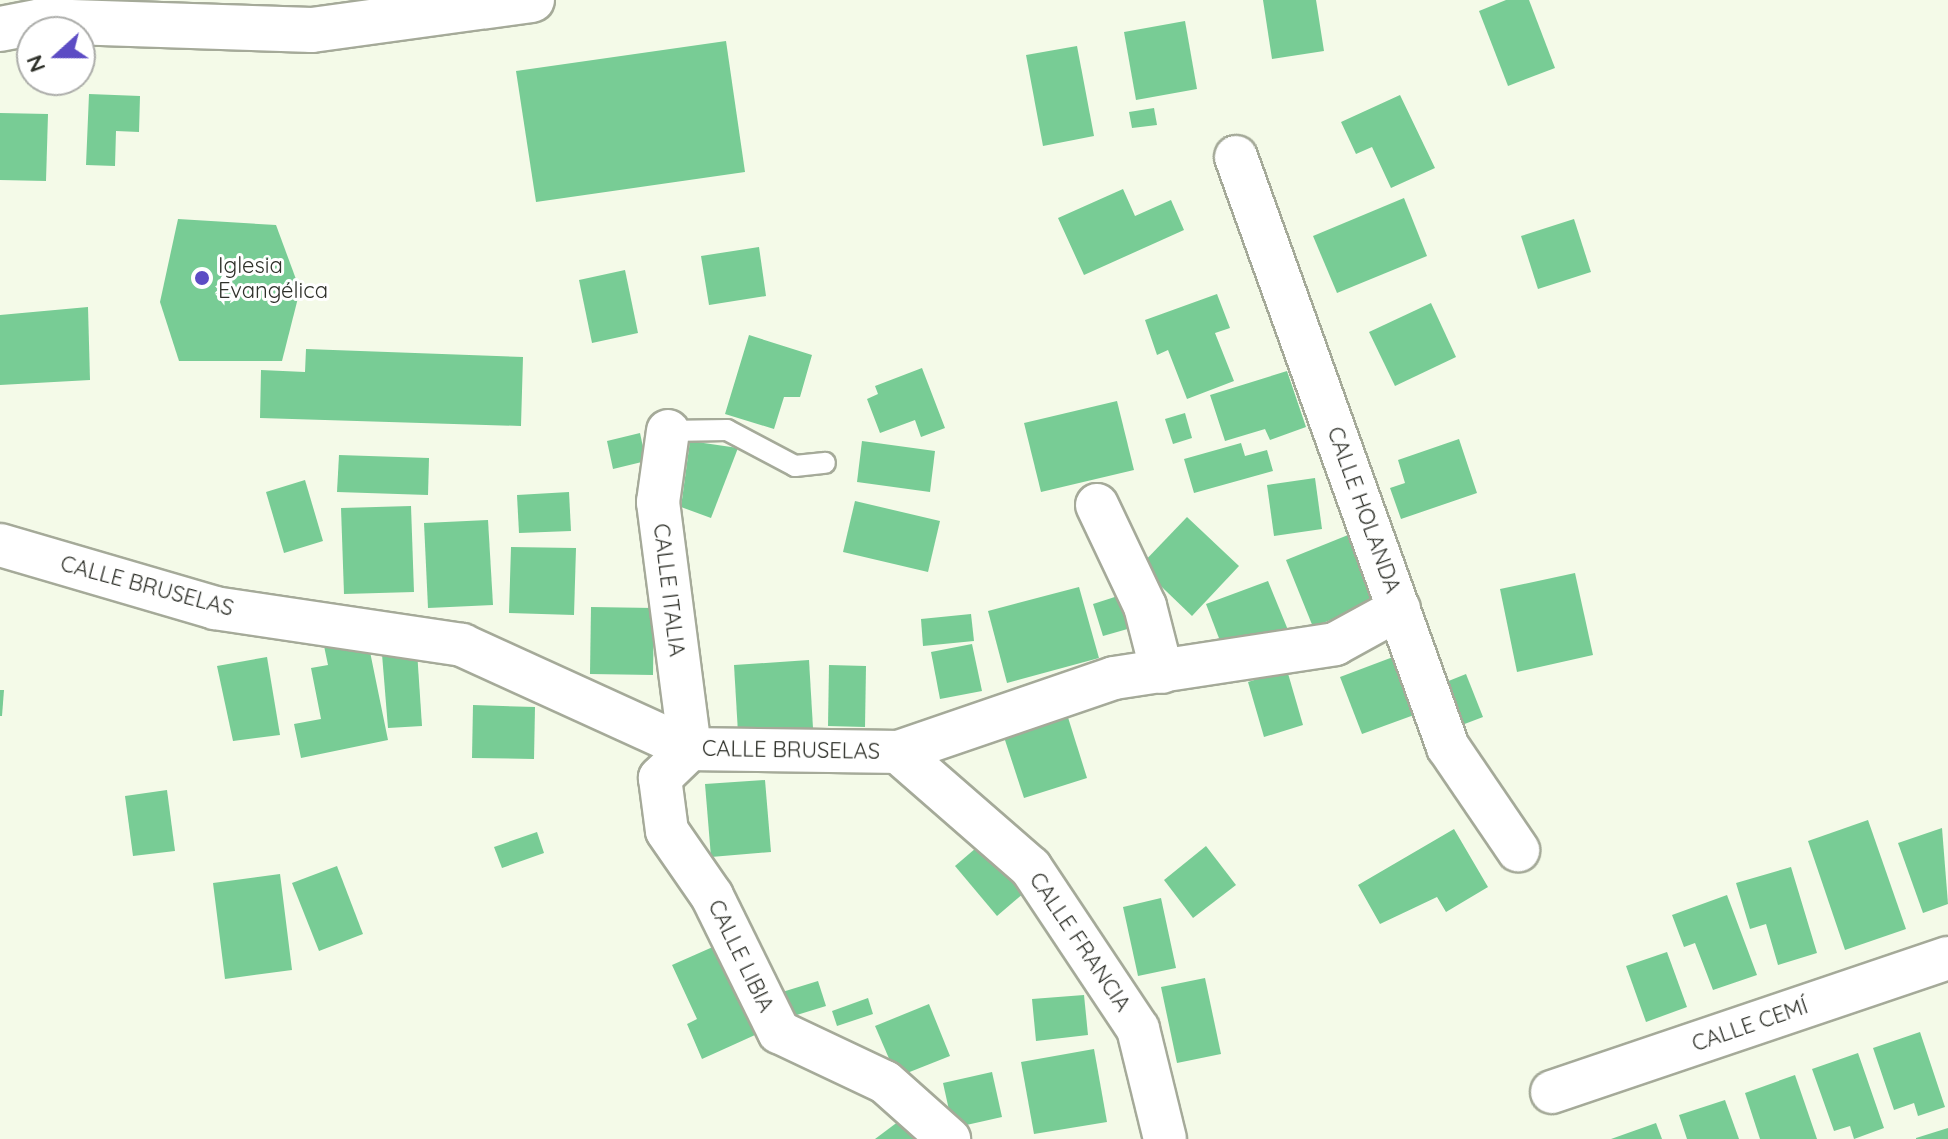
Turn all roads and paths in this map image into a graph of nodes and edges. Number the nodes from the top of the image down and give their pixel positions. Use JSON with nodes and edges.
{"nodes":[{"id":1,"x":7,"y":0,"type":"edge"},
{"id":2,"x":532,"y":0,"type":"edge"},
{"id":3,"x":0,"y":8,"type":"edge"},
{"id":4,"x":0,"y":29,"type":"edge"},
{"id":5,"x":1236,"y":157,"type":"dead end"},
{"id":6,"x":668,"y":431,"type":"joint"},
{"id":7,"x":825,"y":463,"type":"dead end"},
{"id":8,"x":1097,"y":505,"type":"dead end"},
{"id":9,"x":0,"y":545,"type":"edge"},
{"id":10,"x":1399,"y":609,"type":"junction"},
{"id":11,"x":1162,"y":672,"type":"junction"},
{"id":12,"x":690,"y":749,"type":"junction"},
{"id":13,"x":898,"y":752,"type":"junction"},
{"id":14,"x":1518,"y":850,"type":"dead end"},
{"id":15,"x":1948,"y":958,"type":"edge"},
{"id":16,"x":1552,"y":1092,"type":"dead end"},
{"id":17,"x":949,"y":1139,"type":"edge"},
{"id":18,"x":1165,"y":1139,"type":"edge"}],
"edges":[{"from":1,"to":3,"type":"street"},
{"from":2,"to":4,"type":"street"},
{"from":5,"to":10,"type":"street","name":"CALLE HOLANDA"},
{"from":6,"to":7,"type":"lane"},
{"from":6,"to":12,"type":"street","name":"CALLE ITALIA"},
{"from":8,"to":11,"type":"street"},
{"from":9,"to":12,"type":"street","name":"CALLE BRUSELAS"},
{"from":10,"to":11,"type":"street","name":"CALLE BRUSELAS"},
{"from":10,"to":14,"type":"street","name":"CALLE HOLANDA"},
{"from":11,"to":13,"type":"street","name":"CALLE BRUSELAS"},
{"from":12,"to":13,"type":"street","name":"CALLE BRUSELAS"},
{"from":12,"to":17,"type":"street","name":"CALLE LIBIA"},
{"from":13,"to":18,"type":"street","name":"CALLE FRANCIA"},
{"from":15,"to":16,"type":"street","name":"CALLE CEMÍ"}]}
